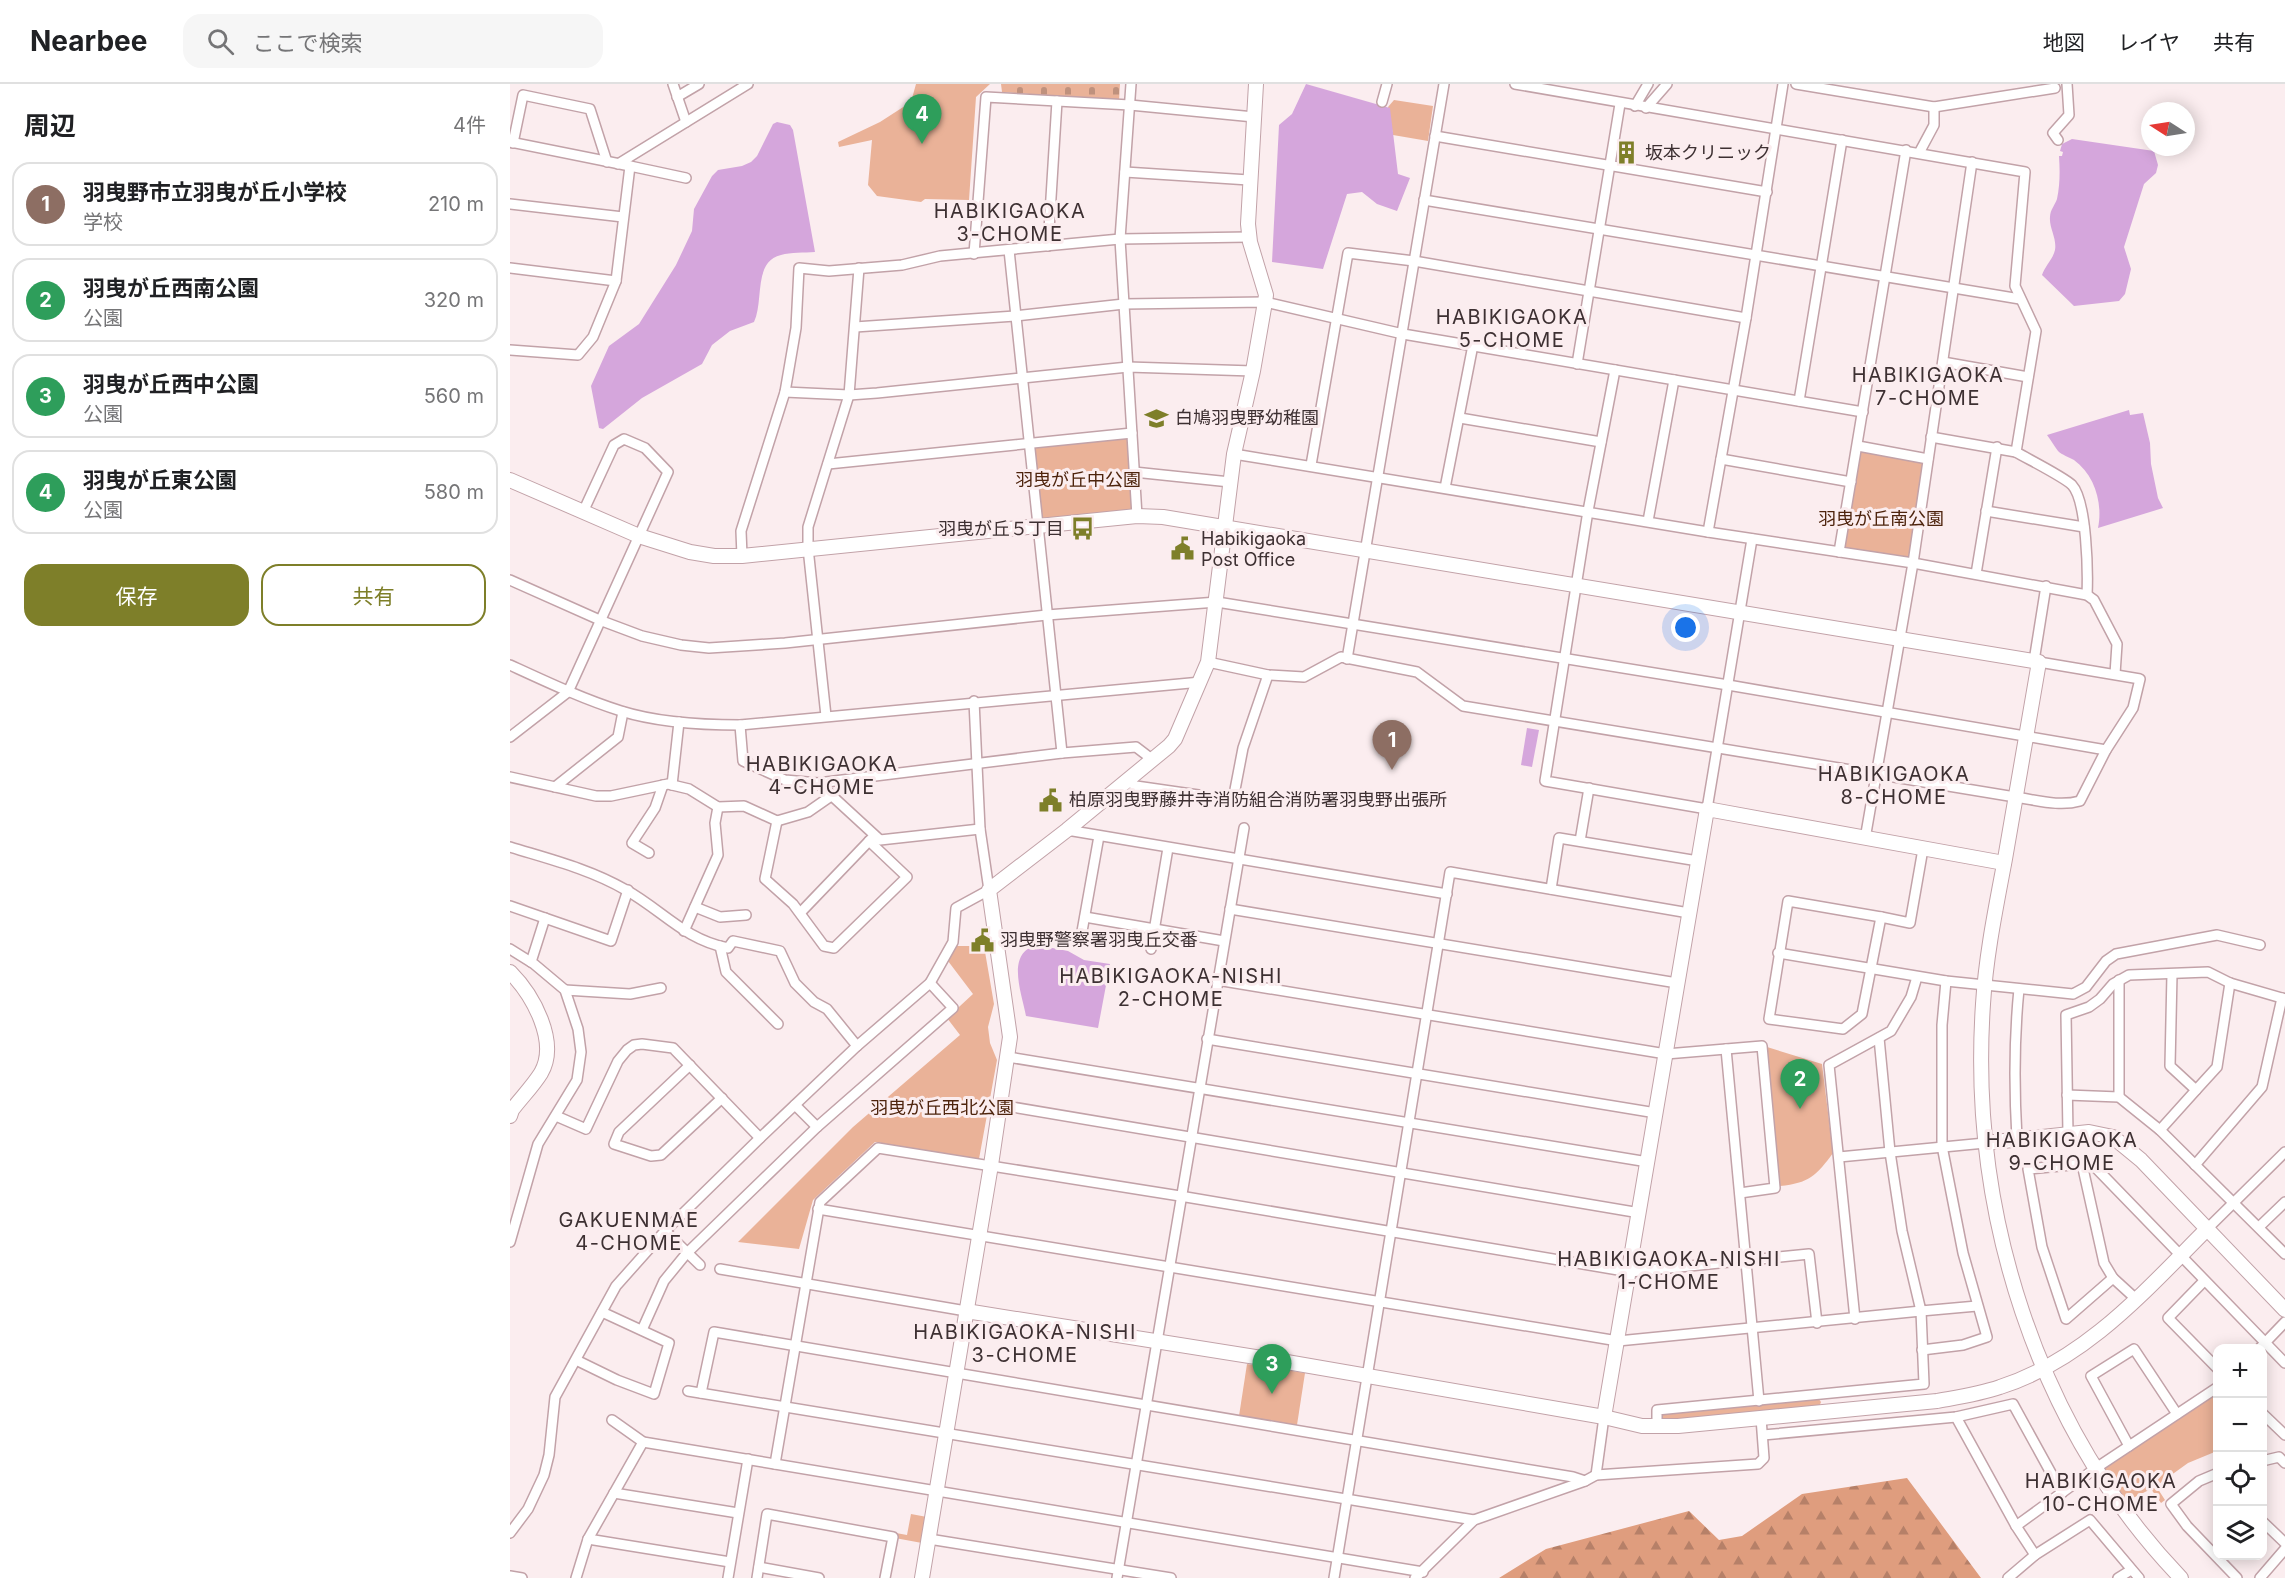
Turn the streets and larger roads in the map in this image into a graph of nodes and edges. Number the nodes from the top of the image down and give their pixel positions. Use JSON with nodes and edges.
{"nodes":[{"id":1,"x":673,"y":84,"type":"edge"},
{"id":2,"x":699,"y":84,"type":"edge"},
{"id":3,"x":748,"y":84,"type":"edge"},
{"id":4,"x":1131,"y":84,"type":"edge"},
{"id":5,"x":1256,"y":84,"type":"edge"},
{"id":6,"x":1387,"y":84,"type":"edge"},
{"id":7,"x":1444,"y":84,"type":"edge"},
{"id":8,"x":1515,"y":84,"type":"edge"},
{"id":9,"x":1648,"y":84,"type":"edge"},
{"id":10,"x":1667,"y":84,"type":"edge"},
{"id":11,"x":1783,"y":84,"type":"edge"},
{"id":12,"x":1796,"y":84,"type":"edge"},
{"id":13,"x":2067,"y":84,"type":"edge"},
{"id":14,"x":1528,"y":85,"type":"edge"},
{"id":15,"x":2026,"y":88,"type":"edge"},
{"id":16,"x":2055,"y":88,"type":"dead end"},
{"id":17,"x":677,"y":97,"type":"junction"},
{"id":18,"x":1057,"y":101,"type":"junction"},
{"id":19,"x":1382,"y":102,"type":"dead end"},
{"id":20,"x":1620,"y":104,"type":"junction"},
{"id":21,"x":1130,"y":105,"type":"junction"},
{"id":22,"x":1635,"y":106,"type":"junction"},
{"id":23,"x":1934,"y":107,"type":"junction"},
{"id":24,"x":1646,"y":108,"type":"junction"},
{"id":25,"x":1254,"y":117,"type":"junction"},
{"id":26,"x":686,"y":122,"type":"junction"},
{"id":27,"x":1775,"y":129,"type":"junction"},
{"id":28,"x":1435,"y":136,"type":"junction"},
{"id":29,"x":1842,"y":140,"type":"junction"},
{"id":30,"x":2058,"y":140,"type":"dead end"},
{"id":31,"x":512,"y":142,"type":"edge"},
{"id":32,"x":1906,"y":150,"type":"junction"},
{"id":33,"x":1919,"y":153,"type":"junction"},
{"id":34,"x":607,"y":162,"type":"junction"},
{"id":35,"x":1972,"y":162,"type":"junction"},
{"id":36,"x":618,"y":164,"type":"junction"},
{"id":37,"x":1610,"y":165,"type":"junction"},
{"id":38,"x":630,"y":166,"type":"junction"},
{"id":39,"x":1125,"y":172,"type":"junction"},
{"id":40,"x":686,"y":178,"type":"dead end"},
{"id":41,"x":1249,"y":180,"type":"junction"},
{"id":42,"x":1767,"y":192,"type":"junction"},
{"id":43,"x":1424,"y":200,"type":"junction"},
{"id":44,"x":510,"y":204,"type":"edge"},
{"id":45,"x":623,"y":217,"type":"junction"},
{"id":46,"x":1599,"y":229,"type":"junction"},
{"id":47,"x":1250,"y":237,"type":"junction"},
{"id":48,"x":1120,"y":239,"type":"junction"},
{"id":49,"x":1048,"y":246,"type":"junction"},
{"id":50,"x":1009,"y":250,"type":"junction"},
{"id":51,"x":974,"y":254,"type":"junction"},
{"id":52,"x":1755,"y":255,"type":"junction"},
{"id":53,"x":1414,"y":261,"type":"junction"},
{"id":54,"x":1821,"y":265,"type":"junction"},
{"id":55,"x":510,"y":268,"type":"edge"},
{"id":56,"x":859,"y":268,"type":"junction"},
{"id":57,"x":1886,"y":276,"type":"junction"},
{"id":58,"x":616,"y":281,"type":"junction"},
{"id":59,"x":1954,"y":288,"type":"junction"},
{"id":60,"x":1589,"y":291,"type":"junction"},
{"id":61,"x":2020,"y":299,"type":"junction"},
{"id":62,"x":1265,"y":302,"type":"junction"},
{"id":63,"x":1124,"y":304,"type":"junction"},
{"id":64,"x":1015,"y":316,"type":"junction"},
{"id":65,"x":1746,"y":318,"type":"junction"},
{"id":66,"x":1337,"y":320,"type":"junction"},
{"id":67,"x":855,"y":327,"type":"junction"},
{"id":68,"x":1403,"y":334,"type":"junction"},
{"id":69,"x":1473,"y":345,"type":"junction"},
{"id":70,"x":510,"y":350,"type":"edge"},
{"id":71,"x":1943,"y":362,"type":"junction"},
{"id":72,"x":1577,"y":364,"type":"junction"},
{"id":73,"x":1128,"y":367,"type":"junction"},
{"id":74,"x":1615,"y":370,"type":"junction"},
{"id":75,"x":1253,"y":371,"type":"junction"},
{"id":76,"x":1024,"y":377,"type":"junction"},
{"id":77,"x":2028,"y":377,"type":"junction"},
{"id":78,"x":1674,"y":380,"type":"junction"},
{"id":79,"x":1734,"y":390,"type":"junction"},
{"id":80,"x":785,"y":392,"type":"junction"},
{"id":81,"x":849,"y":395,"type":"junction"},
{"id":82,"x":1799,"y":401,"type":"junction"},
{"id":83,"x":1863,"y":412,"type":"junction"},
{"id":84,"x":1460,"y":418,"type":"junction"},
{"id":85,"x":1132,"y":433,"type":"junction"},
{"id":86,"x":1931,"y":437,"type":"junction"},
{"id":87,"x":1601,"y":442,"type":"junction"},
{"id":88,"x":1031,"y":444,"type":"junction"},
{"id":89,"x":1858,"y":446,"type":"junction"},
{"id":90,"x":1997,"y":447,"type":"junction"},
{"id":91,"x":2016,"y":452,"type":"junction"},
{"id":92,"x":1234,"y":453,"type":"junction"},
{"id":93,"x":1721,"y":459,"type":"junction"},
{"id":94,"x":1928,"y":459,"type":"junction"},
{"id":95,"x":828,"y":464,"type":"junction"},
{"id":96,"x":1311,"y":465,"type":"junction"},
{"id":97,"x":1134,"y":472,"type":"junction"},
{"id":98,"x":1377,"y":476,"type":"junction"},
{"id":99,"x":510,"y":480,"type":"edge"},
{"id":100,"x":1230,"y":482,"type":"junction"},
{"id":101,"x":1851,"y":482,"type":"junction"},
{"id":102,"x":1445,"y":488,"type":"junction"},
{"id":103,"x":1588,"y":511,"type":"junction"},
{"id":104,"x":1986,"y":511,"type":"junction"},
{"id":105,"x":583,"y":512,"type":"junction"},
{"id":106,"x":1137,"y":516,"type":"junction"},
{"id":107,"x":1648,"y":521,"type":"junction"},
{"id":108,"x":1039,"y":525,"type":"junction"},
{"id":109,"x":1224,"y":526,"type":"junction"},
{"id":110,"x":2084,"y":527,"type":"junction"},
{"id":111,"x":1708,"y":532,"type":"junction"},
{"id":112,"x":639,"y":536,"type":"junction"},
{"id":113,"x":1752,"y":539,"type":"junction"},
{"id":114,"x":808,"y":548,"type":"junction"},
{"id":115,"x":1365,"y":549,"type":"junction"},
{"id":116,"x":1839,"y":552,"type":"junction"},
{"id":117,"x":742,"y":556,"type":"junction"},
{"id":118,"x":1912,"y":563,"type":"junction"},
{"id":119,"x":1976,"y":574,"type":"junction"},
{"id":120,"x":510,"y":580,"type":"edge"},
{"id":121,"x":1576,"y":585,"type":"junction"},
{"id":122,"x":2046,"y":586,"type":"junction"},
{"id":123,"x":2087,"y":595,"type":"junction"},
{"id":124,"x":1217,"y":602,"type":"junction"},
{"id":125,"x":1741,"y":612,"type":"junction"},
{"id":126,"x":1047,"y":615,"type":"junction"},
{"id":127,"x":602,"y":621,"type":"junction"},
{"id":128,"x":1353,"y":623,"type":"junction"},
{"id":129,"x":1899,"y":639,"type":"junction"},
{"id":130,"x":817,"y":640,"type":"junction"},
{"id":131,"x":1347,"y":659,"type":"junction"},
{"id":132,"x":1565,"y":659,"type":"junction"},
{"id":133,"x":1208,"y":662,"type":"junction"},
{"id":134,"x":2036,"y":662,"type":"junction"},
{"id":135,"x":510,"y":665,"type":"edge"},
{"id":136,"x":2115,"y":674,"type":"junction"},
{"id":137,"x":1268,"y":675,"type":"junction"},
{"id":138,"x":1201,"y":681,"type":"junction"},
{"id":139,"x":1728,"y":685,"type":"junction"},
{"id":140,"x":568,"y":692,"type":"junction"},
{"id":141,"x":1056,"y":693,"type":"junction"},
{"id":142,"x":974,"y":701,"type":"junction"},
{"id":143,"x":623,"y":712,"type":"junction"},
{"id":144,"x":1887,"y":712,"type":"junction"},
{"id":145,"x":826,"y":716,"type":"junction"},
{"id":146,"x":1555,"y":720,"type":"junction"},
{"id":147,"x":679,"y":722,"type":"junction"},
{"id":148,"x":740,"y":725,"type":"junction"},
{"id":149,"x":2026,"y":735,"type":"junction"},
{"id":150,"x":510,"y":737,"type":"edge"},
{"id":151,"x":1718,"y":748,"type":"junction"},
{"id":152,"x":2106,"y":750,"type":"junction"},
{"id":153,"x":1062,"y":753,"type":"junction"},
{"id":154,"x":1154,"y":760,"type":"junction"},
{"id":155,"x":976,"y":764,"type":"junction"},
{"id":156,"x":1876,"y":773,"type":"junction"},
{"id":157,"x":510,"y":777,"type":"edge"},
{"id":158,"x":1128,"y":781,"type":"junction"},
{"id":159,"x":818,"y":783,"type":"junction"},
{"id":160,"x":668,"y":785,"type":"junction"},
{"id":161,"x":555,"y":787,"type":"junction"},
{"id":162,"x":1589,"y":788,"type":"junction"},
{"id":163,"x":831,"y":796,"type":"junction"},
{"id":164,"x":2016,"y":797,"type":"junction"},
{"id":165,"x":718,"y":807,"type":"junction"},
{"id":166,"x":1707,"y":809,"type":"junction"},
{"id":167,"x":777,"y":821,"type":"junction"},
{"id":168,"x":1244,"y":828,"type":"dead end"},
{"id":169,"x":980,"y":829,"type":"junction"},
{"id":170,"x":1067,"y":830,"type":"junction"},
{"id":171,"x":1099,"y":836,"type":"junction"},
{"id":172,"x":872,"y":838,"type":"junction"},
{"id":173,"x":1865,"y":839,"type":"junction"},
{"id":174,"x":1580,"y":841,"type":"junction"},
{"id":175,"x":1168,"y":848,"type":"junction"},
{"id":176,"x":511,"y":849,"type":"edge"},
{"id":177,"x":1923,"y":849,"type":"junction"},
{"id":178,"x":649,"y":853,"type":"dead end"},
{"id":179,"x":1238,"y":860,"type":"junction"},
{"id":180,"x":1698,"y":861,"type":"junction"},
{"id":181,"x":2004,"y":863,"type":"junction"},
{"id":182,"x":1551,"y":889,"type":"junction"},
{"id":183,"x":628,"y":890,"type":"junction"},
{"id":184,"x":989,"y":890,"type":"junction"},
{"id":185,"x":1447,"y":894,"type":"junction"},
{"id":186,"x":510,"y":906,"type":"edge"},
{"id":187,"x":695,"y":907,"type":"junction"},
{"id":188,"x":1230,"y":909,"type":"junction"},
{"id":189,"x":801,"y":912,"type":"junction"},
{"id":190,"x":1689,"y":913,"type":"junction"},
{"id":191,"x":746,"y":915,"type":"dead end"},
{"id":192,"x":1085,"y":917,"type":"junction"},
{"id":193,"x":1881,"y":917,"type":"junction"},
{"id":194,"x":545,"y":918,"type":"junction"},
{"id":195,"x":1154,"y":929,"type":"junction"},
{"id":196,"x":684,"y":931,"type":"junction"},
{"id":197,"x":1081,"y":937,"type":"dead end"},
{"id":198,"x":1224,"y":941,"type":"junction"},
{"id":199,"x":1438,"y":944,"type":"junction"},
{"id":200,"x":2260,"y":945,"type":"dead end"},
{"id":201,"x":720,"y":946,"type":"junction"},
{"id":202,"x":510,"y":949,"type":"edge"},
{"id":203,"x":1151,"y":949,"type":"dead end"},
{"id":204,"x":1778,"y":953,"type":"junction"},
{"id":205,"x":531,"y":962,"type":"junction"},
{"id":206,"x":1872,"y":968,"type":"junction"},
{"id":207,"x":510,"y":972,"type":"edge"},
{"id":208,"x":2172,"y":974,"type":"junction"},
{"id":209,"x":1917,"y":976,"type":"junction"},
{"id":210,"x":1217,"y":980,"type":"junction"},
{"id":211,"x":1946,"y":981,"type":"junction"},
{"id":212,"x":2119,"y":981,"type":"junction"},
{"id":213,"x":930,"y":983,"type":"junction"},
{"id":214,"x":2230,"y":983,"type":"junction"},
{"id":215,"x":1677,"y":984,"type":"junction"},
{"id":216,"x":1985,"y":986,"type":"junction"},
{"id":217,"x":661,"y":988,"type":"dead end"},
{"id":218,"x":2019,"y":989,"type":"junction"},
{"id":219,"x":565,"y":990,"type":"junction"},
{"id":220,"x":2284,"y":998,"type":"edge"},
{"id":221,"x":1426,"y":1013,"type":"junction"},
{"id":222,"x":778,"y":1024,"type":"dead end"},
{"id":223,"x":1880,"y":1038,"type":"junction"},
{"id":224,"x":1208,"y":1039,"type":"junction"},
{"id":225,"x":857,"y":1046,"type":"junction"},
{"id":226,"x":1726,"y":1049,"type":"junction"},
{"id":227,"x":1666,"y":1054,"type":"junction"},
{"id":228,"x":1008,"y":1057,"type":"junction"},
{"id":229,"x":690,"y":1065,"type":"junction"},
{"id":230,"x":1417,"y":1074,"type":"junction"},
{"id":231,"x":1199,"y":1089,"type":"junction"},
{"id":232,"x":2196,"y":1090,"type":"junction"},
{"id":233,"x":2067,"y":1095,"type":"junction"},
{"id":234,"x":2119,"y":1097,"type":"junction"},
{"id":235,"x":722,"y":1098,"type":"junction"},
{"id":236,"x":795,"y":1105,"type":"junction"},
{"id":237,"x":1000,"y":1105,"type":"junction"},
{"id":238,"x":1656,"y":1113,"type":"junction"},
{"id":239,"x":510,"y":1116,"type":"edge"},
{"id":240,"x":556,"y":1116,"type":"junction"},
{"id":241,"x":1409,"y":1122,"type":"junction"},
{"id":242,"x":817,"y":1127,"type":"junction"},
{"id":243,"x":2160,"y":1130,"type":"junction"},
{"id":244,"x":2068,"y":1134,"type":"junction"},
{"id":245,"x":760,"y":1138,"type":"junction"},
{"id":246,"x":1191,"y":1138,"type":"junction"},
{"id":247,"x":2017,"y":1139,"type":"junction"},
{"id":248,"x":1985,"y":1143,"type":"junction"},
{"id":249,"x":1942,"y":1146,"type":"junction"},
{"id":250,"x":1890,"y":1152,"type":"junction"},
{"id":251,"x":2285,"y":1152,"type":"edge"},
{"id":252,"x":1839,"y":1157,"type":"junction"},
{"id":253,"x":1648,"y":1162,"type":"junction"},
{"id":254,"x":2082,"y":1164,"type":"junction"},
{"id":255,"x":991,"y":1165,"type":"junction"},
{"id":256,"x":2195,"y":1165,"type":"junction"},
{"id":257,"x":1401,"y":1172,"type":"junction"},
{"id":258,"x":1740,"y":1193,"type":"junction"},
{"id":259,"x":1180,"y":1196,"type":"junction"},
{"id":260,"x":2285,"y":1202,"type":"edge"},
{"id":261,"x":2234,"y":1203,"type":"junction"},
{"id":262,"x":818,"y":1209,"type":"junction"},
{"id":263,"x":1640,"y":1213,"type":"junction"},
{"id":264,"x":2259,"y":1227,"type":"junction"},
{"id":265,"x":2206,"y":1230,"type":"junction"},
{"id":266,"x":665,"y":1231,"type":"junction"},
{"id":267,"x":1392,"y":1232,"type":"junction"},
{"id":268,"x":979,"y":1235,"type":"junction"},
{"id":269,"x":510,"y":1242,"type":"edge"},
{"id":270,"x":686,"y":1254,"type":"junction"},
{"id":271,"x":2285,"y":1254,"type":"edge"},
{"id":272,"x":2180,"y":1256,"type":"junction"},
{"id":273,"x":1746,"y":1259,"type":"junction"},
{"id":274,"x":700,"y":1265,"type":"dead end"},
{"id":275,"x":1170,"y":1267,"type":"junction"},
{"id":276,"x":720,"y":1269,"type":"dead end"},
{"id":277,"x":1630,"y":1272,"type":"junction"},
{"id":278,"x":2113,"y":1278,"type":"junction"},
{"id":279,"x":2204,"y":1281,"type":"junction"},
{"id":280,"x":805,"y":1284,"type":"junction"},
{"id":281,"x":2136,"y":1299,"type":"junction"},
{"id":282,"x":1380,"y":1303,"type":"junction"},
{"id":283,"x":1977,"y":1306,"type":"junction"},
{"id":284,"x":2285,"y":1310,"type":"edge"},
{"id":285,"x":966,"y":1311,"type":"junction"},
{"id":286,"x":1921,"y":1311,"type":"junction"},
{"id":287,"x":602,"y":1312,"type":"junction"},
{"id":288,"x":1855,"y":1319,"type":"junction"},
{"id":289,"x":2285,"y":1322,"type":"edge"},
{"id":290,"x":1817,"y":1323,"type":"junction"},
{"id":291,"x":1752,"y":1329,"type":"junction"},
{"id":292,"x":642,"y":1330,"type":"junction"},
{"id":293,"x":1157,"y":1341,"type":"junction"},
{"id":294,"x":1618,"y":1341,"type":"junction"},
{"id":295,"x":2260,"y":1344,"type":"edge"},
{"id":296,"x":2264,"y":1344,"type":"edge"},
{"id":297,"x":795,"y":1346,"type":"junction"},
{"id":298,"x":1922,"y":1350,"type":"junction"},
{"id":299,"x":2267,"y":1350,"type":"edge"},
{"id":300,"x":576,"y":1360,"type":"junction"},
{"id":301,"x":2285,"y":1364,"type":"edge"},
{"id":302,"x":2213,"y":1365,"type":"edge"},
{"id":303,"x":2044,"y":1368,"type":"junction"},
{"id":304,"x":956,"y":1373,"type":"junction"},
{"id":305,"x":1368,"y":1376,"type":"junction"},
{"id":306,"x":2213,"y":1390,"type":"edge"},
{"id":307,"x":688,"y":1391,"type":"dead end"},
{"id":308,"x":701,"y":1393,"type":"junction"},
{"id":309,"x":1823,"y":1394,"type":"junction"},
{"id":310,"x":1759,"y":1401,"type":"junction"},
{"id":311,"x":1146,"y":1404,"type":"junction"},
{"id":312,"x":784,"y":1406,"type":"junction"},
{"id":313,"x":1824,"y":1412,"type":"junction"},
{"id":314,"x":2177,"y":1414,"type":"junction"},
{"id":315,"x":1604,"y":1417,"type":"junction"},
{"id":316,"x":1956,"y":1417,"type":"junction"},
{"id":317,"x":1761,"y":1418,"type":"junction"},
{"id":318,"x":2267,"y":1418,"type":"edge"},
{"id":319,"x":612,"y":1420,"type":"dead end"},
{"id":320,"x":1657,"y":1427,"type":"junction"},
{"id":321,"x":945,"y":1432,"type":"junction"},
{"id":322,"x":1763,"y":1435,"type":"junction"},
{"id":323,"x":2285,"y":1435,"type":"edge"},
{"id":324,"x":1357,"y":1439,"type":"junction"},
{"id":325,"x":644,"y":1442,"type":"junction"},
{"id":326,"x":2129,"y":1446,"type":"junction"},
{"id":327,"x":748,"y":1459,"type":"junction"},
{"id":328,"x":2267,"y":1460,"type":"edge"},
{"id":329,"x":2285,"y":1463,"type":"edge"},
{"id":330,"x":775,"y":1464,"type":"junction"},
{"id":331,"x":1136,"y":1464,"type":"junction"},
{"id":332,"x":2096,"y":1468,"type":"junction"},
{"id":333,"x":1596,"y":1475,"type":"junction"},
{"id":334,"x":2213,"y":1475,"type":"edge"},
{"id":335,"x":1585,"y":1481,"type":"junction"},
{"id":336,"x":936,"y":1491,"type":"junction"},
{"id":337,"x":2062,"y":1492,"type":"junction"},
{"id":338,"x":614,"y":1493,"type":"junction"},
{"id":339,"x":1347,"y":1499,"type":"junction"},
{"id":340,"x":738,"y":1513,"type":"junction"},
{"id":341,"x":1474,"y":1520,"type":"junction"},
{"id":342,"x":1126,"y":1523,"type":"junction"},
{"id":343,"x":2016,"y":1526,"type":"junction"},
{"id":344,"x":2267,"y":1526,"type":"edge"},
{"id":345,"x":510,"y":1533,"type":"edge"},
{"id":346,"x":588,"y":1539,"type":"junction"},
{"id":347,"x":929,"y":1539,"type":"junction"},
{"id":348,"x":2285,"y":1543,"type":"edge"},
{"id":349,"x":2285,"y":1549,"type":"edge"},
{"id":350,"x":2035,"y":1555,"type":"junction"},
{"id":351,"x":1337,"y":1557,"type":"junction"},
{"id":352,"x":730,"y":1562,"type":"junction"},
{"id":353,"x":759,"y":1567,"type":"junction"},
{"id":354,"x":2131,"y":1570,"type":"junction"},
{"id":355,"x":1118,"y":1574,"type":"edge"},
{"id":356,"x":1419,"y":1575,"type":"edge"},
{"id":357,"x":510,"y":1576,"type":"edge"},
{"id":358,"x":522,"y":1578,"type":"edge"},
{"id":359,"x":576,"y":1578,"type":"edge"},
{"id":360,"x":728,"y":1578,"type":"edge"},
{"id":361,"x":757,"y":1578,"type":"edge"},
{"id":362,"x":819,"y":1578,"type":"edge"},
{"id":363,"x":885,"y":1578,"type":"edge"},
{"id":364,"x":922,"y":1578,"type":"edge"},
{"id":365,"x":1171,"y":1578,"type":"edge"},
{"id":366,"x":1334,"y":1578,"type":"edge"},
{"id":367,"x":2008,"y":1578,"type":"edge"},
{"id":368,"x":2118,"y":1578,"type":"edge"},
{"id":369,"x":2139,"y":1578,"type":"edge"},
{"id":370,"x":2181,"y":1578,"type":"edge"},
{"id":371,"x":2237,"y":1578,"type":"edge"},
{"id":372,"x":2259,"y":1578,"type":"edge"}],
"edges":[{"from":1,"to":17,"type":"street"},
{"from":2,"to":17,"type":"street"},
{"from":3,"to":26,"type":"street"},
{"from":4,"to":21,"type":"street"},
{"from":5,"to":25,"type":"street"},
{"from":6,"to":19,"type":"street"},
{"from":7,"to":28,"type":"street"},
{"from":8,"to":14,"type":"street"},
{"from":9,"to":22,"type":"street"},
{"from":10,"to":24,"type":"street"},
{"from":11,"to":27,"type":"street"},
{"from":12,"to":23,"type":"street"},
{"from":13,"to":30,"type":"street"},
{"from":14,"to":20,"type":"street"},
{"from":15,"to":16,"type":"street"},
{"from":15,"to":23,"type":"street"},
{"from":17,"to":26,"type":"street"},
{"from":18,"to":21,"type":"street"},
{"from":18,"to":49,"type":"street"},
{"from":18,"to":51,"type":"street"},
{"from":20,"to":22,"type":"street"},
{"from":20,"to":37,"type":"street"},
{"from":21,"to":25,"type":"street"},
{"from":21,"to":39,"type":"street"},
{"from":22,"to":24,"type":"street"},
{"from":23,"to":33,"type":"street"},
{"from":24,"to":27,"type":"street"},
{"from":25,"to":41,"type":"street"},
{"from":26,"to":36,"type":"street"},
{"from":27,"to":29,"type":"street"},
{"from":27,"to":42,"type":"street"},
{"from":28,"to":37,"type":"street"},
{"from":28,"to":43,"type":"street"},
{"from":29,"to":32,"type":"street"},
{"from":29,"to":54,"type":"street"},
{"from":31,"to":34,"type":"street"},
{"from":31,"to":34,"type":"street"},
{"from":32,"to":33,"type":"street"},
{"from":32,"to":57,"type":"street"},
{"from":33,"to":35,"type":"street"},
{"from":34,"to":36,"type":"street"},
{"from":35,"to":59,"type":"street"},
{"from":35,"to":61,"type":"street"},
{"from":36,"to":38,"type":"street"},
{"from":37,"to":42,"type":"street"},
{"from":37,"to":46,"type":"street"},
{"from":38,"to":40,"type":"street"},
{"from":38,"to":45,"type":"street"},
{"from":39,"to":41,"type":"street"},
{"from":39,"to":48,"type":"street"},
{"from":41,"to":47,"type":"street"},
{"from":42,"to":52,"type":"street"},
{"from":43,"to":46,"type":"street"},
{"from":43,"to":53,"type":"street"},
{"from":44,"to":45,"type":"street"},
{"from":45,"to":58,"type":"street"},
{"from":46,"to":52,"type":"street"},
{"from":46,"to":60,"type":"street"},
{"from":47,"to":48,"type":"street"},
{"from":47,"to":62,"type":"street"},
{"from":48,"to":49,"type":"street"},
{"from":48,"to":63,"type":"street"},
{"from":49,"to":50,"type":"street"},
{"from":50,"to":51,"type":"street"},
{"from":50,"to":64,"type":"street"},
{"from":51,"to":56,"type":"street"},
{"from":52,"to":54,"type":"street"},
{"from":52,"to":65,"type":"street"},
{"from":53,"to":60,"type":"street"},
{"from":53,"to":66,"type":"street"},
{"from":53,"to":68,"type":"street"},
{"from":54,"to":57,"type":"street"},
{"from":54,"to":82,"type":"street"},
{"from":55,"to":58,"type":"street"},
{"from":56,"to":67,"type":"street"},
{"from":56,"to":80,"type":"street"},
{"from":57,"to":59,"type":"street"},
{"from":57,"to":83,"type":"street"},
{"from":58,"to":70,"type":"street"},
{"from":59,"to":61,"type":"street"},
{"from":59,"to":71,"type":"street"},
{"from":60,"to":65,"type":"street"},
{"from":60,"to":72,"type":"street"},
{"from":61,"to":77,"type":"street"},
{"from":62,"to":63,"type":"street"},
{"from":62,"to":66,"type":"street"},
{"from":62,"to":75,"type":"street"},
{"from":63,"to":64,"type":"street"},
{"from":63,"to":73,"type":"street"},
{"from":64,"to":67,"type":"street"},
{"from":64,"to":76,"type":"street"},
{"from":65,"to":79,"type":"street"},
{"from":66,"to":68,"type":"street"},
{"from":66,"to":96,"type":"street"},
{"from":67,"to":81,"type":"street"},
{"from":68,"to":69,"type":"street"},
{"from":68,"to":98,"type":"street"},
{"from":69,"to":72,"type":"street"},
{"from":69,"to":84,"type":"street"},
{"from":71,"to":77,"type":"street"},
{"from":71,"to":86,"type":"street"},
{"from":72,"to":74,"type":"street"},
{"from":73,"to":75,"type":"street"},
{"from":73,"to":76,"type":"street"},
{"from":73,"to":85,"type":"street"},
{"from":74,"to":78,"type":"street"},
{"from":74,"to":87,"type":"street"},
{"from":75,"to":92,"type":"street"},
{"from":76,"to":81,"type":"street"},
{"from":76,"to":88,"type":"street"},
{"from":77,"to":91,"type":"street"},
{"from":78,"to":79,"type":"street"},
{"from":78,"to":107,"type":"street"},
{"from":79,"to":82,"type":"street"},
{"from":79,"to":93,"type":"street"},
{"from":80,"to":81,"type":"street"},
{"from":80,"to":117,"type":"street"},
{"from":81,"to":95,"type":"street"},
{"from":82,"to":83,"type":"street"},
{"from":83,"to":89,"type":"street"},
{"from":84,"to":87,"type":"street"},
{"from":84,"to":102,"type":"street"},
{"from":85,"to":88,"type":"street"},
{"from":85,"to":97,"type":"street"},
{"from":86,"to":90,"type":"street"},
{"from":86,"to":94,"type":"street"},
{"from":87,"to":103,"type":"street"},
{"from":88,"to":95,"type":"street"},
{"from":88,"to":108,"type":"street"},
{"from":89,"to":94,"type":"street"},
{"from":89,"to":101,"type":"street"},
{"from":90,"to":91,"type":"street"},
{"from":90,"to":104,"type":"street"},
{"from":91,"to":110,"type":"street"},
{"from":92,"to":96,"type":"street"},
{"from":92,"to":100,"type":"street"},
{"from":93,"to":101,"type":"street"},
{"from":93,"to":111,"type":"street"},
{"from":94,"to":118,"type":"street"},
{"from":95,"to":114,"type":"street"},
{"from":96,"to":98,"type":"street"},
{"from":97,"to":100,"type":"street"},
{"from":97,"to":106,"type":"street"},
{"from":98,"to":102,"type":"street"},
{"from":98,"to":115,"type":"street"},
{"from":99,"to":105,"type":"street"},
{"from":100,"to":109,"type":"street"},
{"from":101,"to":116,"type":"street"},
{"from":102,"to":103,"type":"street"},
{"from":103,"to":107,"type":"street"},
{"from":103,"to":121,"type":"street"},
{"from":104,"to":110,"type":"street"},
{"from":104,"to":119,"type":"street"},
{"from":105,"to":112,"type":"street"},
{"from":105,"to":112,"type":"street"},
{"from":106,"to":108,"type":"street"},
{"from":106,"to":109,"type":"street"},
{"from":107,"to":111,"type":"street"},
{"from":108,"to":114,"type":"street"},
{"from":108,"to":126,"type":"street"},
{"from":109,"to":115,"type":"street"},
{"from":109,"to":124,"type":"street"},
{"from":110,"to":123,"type":"street"},
{"from":111,"to":113,"type":"street"},
{"from":112,"to":117,"type":"street"},
{"from":112,"to":127,"type":"street"},
{"from":113,"to":116,"type":"street"},
{"from":113,"to":125,"type":"street"},
{"from":114,"to":117,"type":"street"},
{"from":114,"to":130,"type":"street"},
{"from":115,"to":121,"type":"street"},
{"from":115,"to":128,"type":"street"},
{"from":116,"to":118,"type":"street"},
{"from":118,"to":119,"type":"street"},
{"from":118,"to":129,"type":"street"},
{"from":119,"to":122,"type":"street"},
{"from":120,"to":127,"type":"street"},
{"from":121,"to":125,"type":"street"},
{"from":121,"to":132,"type":"street"},
{"from":122,"to":123,"type":"street"},
{"from":122,"to":134,"type":"street"},
{"from":123,"to":136,"type":"street"},
{"from":124,"to":126,"type":"street"},
{"from":124,"to":128,"type":"street"},
{"from":124,"to":133,"type":"street"},
{"from":125,"to":129,"type":"street"},
{"from":125,"to":139,"type":"street"},
{"from":126,"to":130,"type":"street"},
{"from":126,"to":141,"type":"street"},
{"from":127,"to":130,"type":"street"},
{"from":127,"to":140,"type":"street"},
{"from":128,"to":131,"type":"street"},
{"from":128,"to":132,"type":"street"},
{"from":129,"to":134,"type":"street"},
{"from":129,"to":144,"type":"street"},
{"from":130,"to":145,"type":"street"},
{"from":131,"to":137,"type":"street"},
{"from":131,"to":146,"type":"street"},
{"from":132,"to":139,"type":"street"},
{"from":132,"to":146,"type":"street"},
{"from":133,"to":137,"type":"street"},
{"from":133,"to":138,"type":"street"},
{"from":134,"to":136,"type":"street"},
{"from":134,"to":149,"type":"street"},
{"from":135,"to":140,"type":"street"},
{"from":136,"to":152,"type":"street"},
{"from":137,"to":158,"type":"street"},
{"from":138,"to":141,"type":"street"},
{"from":138,"to":154,"type":"street"},
{"from":139,"to":144,"type":"street"},
{"from":139,"to":151,"type":"street"},
{"from":140,"to":143,"type":"street"},
{"from":140,"to":150,"type":"street"},
{"from":141,"to":142,"type":"street"},
{"from":141,"to":153,"type":"street"},
{"from":142,"to":145,"type":"street"},
{"from":142,"to":155,"type":"street"},
{"from":143,"to":147,"type":"street"},
{"from":143,"to":161,"type":"street"},
{"from":144,"to":149,"type":"street"},
{"from":144,"to":156,"type":"street"},
{"from":145,"to":148,"type":"street"},
{"from":146,"to":151,"type":"street"},
{"from":146,"to":162,"type":"street"},
{"from":147,"to":148,"type":"street"},
{"from":147,"to":160,"type":"street"},
{"from":148,"to":159,"type":"street"},
{"from":149,"to":152,"type":"street"},
{"from":149,"to":164,"type":"street"},
{"from":151,"to":156,"type":"street"},
{"from":151,"to":166,"type":"street"},
{"from":152,"to":164,"type":"street"},
{"from":153,"to":154,"type":"street"},
{"from":153,"to":155,"type":"street"},
{"from":154,"to":158,"type":"street"},
{"from":155,"to":159,"type":"street"},
{"from":155,"to":169,"type":"street"},
{"from":156,"to":164,"type":"street"},
{"from":156,"to":173,"type":"street"},
{"from":157,"to":161,"type":"street"},
{"from":158,"to":170,"type":"street"},
{"from":159,"to":163,"type":"street"},
{"from":160,"to":161,"type":"street"},
{"from":160,"to":165,"type":"street"},
{"from":160,"to":178,"type":"street"},
{"from":162,"to":166,"type":"street"},
{"from":162,"to":174,"type":"street"},
{"from":163,"to":167,"type":"street"},
{"from":163,"to":172,"type":"street"},
{"from":164,"to":181,"type":"street"},
{"from":165,"to":167,"type":"street"},
{"from":165,"to":187,"type":"street"},
{"from":166,"to":173,"type":"street"},
{"from":166,"to":180,"type":"street"},
{"from":167,"to":189,"type":"street"},
{"from":168,"to":179,"type":"street"},
{"from":169,"to":172,"type":"street"},
{"from":169,"to":184,"type":"street"},
{"from":170,"to":171,"type":"street"},
{"from":170,"to":184,"type":"street"},
{"from":171,"to":175,"type":"street"},
{"from":171,"to":192,"type":"street"},
{"from":172,"to":189,"type":"street"},
{"from":172,"to":189,"type":"street"},
{"from":173,"to":177,"type":"street"},
{"from":174,"to":180,"type":"street"},
{"from":174,"to":182,"type":"street"},
{"from":175,"to":179,"type":"street"},
{"from":175,"to":195,"type":"street"},
{"from":176,"to":183,"type":"street"},
{"from":177,"to":181,"type":"street"},
{"from":177,"to":193,"type":"street"},
{"from":179,"to":185,"type":"street"},
{"from":179,"to":188,"type":"street"},
{"from":180,"to":190,"type":"street"},
{"from":181,"to":216,"type":"street"},
{"from":182,"to":185,"type":"street"},
{"from":182,"to":190,"type":"street"},
{"from":183,"to":194,"type":"street"},
{"from":183,"to":196,"type":"street"},
{"from":184,"to":213,"type":"street"},
{"from":184,"to":228,"type":"street"},
{"from":185,"to":199,"type":"street"},
{"from":186,"to":194,"type":"street"},
{"from":187,"to":191,"type":"street"},
{"from":187,"to":196,"type":"street"},
{"from":188,"to":198,"type":"street"},
{"from":188,"to":199,"type":"street"},
{"from":190,"to":215,"type":"street"},
{"from":192,"to":195,"type":"street"},
{"from":192,"to":197,"type":"street"},
{"from":193,"to":204,"type":"street"},
{"from":193,"to":206,"type":"street"},
{"from":194,"to":205,"type":"street"},
{"from":195,"to":198,"type":"street"},
{"from":195,"to":203,"type":"street"},
{"from":196,"to":201,"type":"street"},
{"from":198,"to":210,"type":"street"},
{"from":199,"to":215,"type":"street"},
{"from":199,"to":221,"type":"street"},
{"from":200,"to":218,"type":"street"},
{"from":201,"to":222,"type":"street"},
{"from":201,"to":225,"type":"street"},
{"from":202,"to":205,"type":"street"},
{"from":204,"to":206,"type":"street"},
{"from":204,"to":206,"type":"street"},
{"from":205,"to":219,"type":"street"},
{"from":206,"to":209,"type":"street"},
{"from":207,"to":239,"type":"street"},
{"from":208,"to":212,"type":"street"},
{"from":208,"to":214,"type":"street"},
{"from":208,"to":232,"type":"street"},
{"from":209,"to":211,"type":"street"},
{"from":209,"to":223,"type":"street"},
{"from":210,"to":221,"type":"street"},
{"from":210,"to":224,"type":"street"},
{"from":211,"to":216,"type":"street"},
{"from":211,"to":249,"type":"street"},
{"from":212,"to":233,"type":"street"},
{"from":212,"to":234,"type":"street"},
{"from":213,"to":225,"type":"street"},
{"from":213,"to":242,"type":"street"},
{"from":214,"to":220,"type":"street"},
{"from":214,"to":232,"type":"street"},
{"from":215,"to":227,"type":"street"},
{"from":216,"to":218,"type":"street"},
{"from":216,"to":248,"type":"street"},
{"from":217,"to":219,"type":"street"},
{"from":218,"to":247,"type":"street"},
{"from":219,"to":240,"type":"street"},
{"from":220,"to":256,"type":"street"},
{"from":221,"to":227,"type":"street"},
{"from":221,"to":230,"type":"street"},
{"from":223,"to":250,"type":"street"},
{"from":223,"to":252,"type":"street"},
{"from":224,"to":230,"type":"street"},
{"from":224,"to":231,"type":"street"},
{"from":225,"to":236,"type":"street"},
{"from":226,"to":227,"type":"street"},
{"from":226,"to":258,"type":"street"},
{"from":226,"to":258,"type":"street"},
{"from":227,"to":238,"type":"street"},
{"from":228,"to":231,"type":"street"},
{"from":228,"to":237,"type":"street"},
{"from":229,"to":235,"type":"street"},
{"from":229,"to":235,"type":"street"},
{"from":229,"to":240,"type":"street"},
{"from":230,"to":238,"type":"street"},
{"from":230,"to":241,"type":"street"},
{"from":231,"to":241,"type":"street"},
{"from":231,"to":246,"type":"street"},
{"from":232,"to":243,"type":"street"},
{"from":233,"to":234,"type":"street"},
{"from":233,"to":244,"type":"street"},
{"from":234,"to":243,"type":"street"},
{"from":235,"to":245,"type":"street"},
{"from":236,"to":242,"type":"street"},
{"from":236,"to":245,"type":"street"},
{"from":237,"to":246,"type":"street"},
{"from":237,"to":255,"type":"street"},
{"from":238,"to":253,"type":"street"},
{"from":240,"to":269,"type":"street"},
{"from":241,"to":253,"type":"street"},
{"from":241,"to":257,"type":"street"},
{"from":242,"to":270,"type":"street"},
{"from":243,"to":256,"type":"street"},
{"from":244,"to":247,"type":"street"},
{"from":244,"to":265,"type":"street"},
{"from":245,"to":266,"type":"street"},
{"from":246,"to":257,"type":"street"},
{"from":246,"to":259,"type":"street"},
{"from":247,"to":248,"type":"street"},
{"from":248,"to":249,"type":"street"},
{"from":248,"to":303,"type":"street"},
{"from":249,"to":250,"type":"street"},
{"from":249,"to":283,"type":"street"},
{"from":250,"to":252,"type":"street"},
{"from":250,"to":286,"type":"street"},
{"from":251,"to":261,"type":"street"},
{"from":252,"to":288,"type":"street"},
{"from":253,"to":263,"type":"street"},
{"from":254,"to":272,"type":"street"},
{"from":254,"to":278,"type":"street"},
{"from":254,"to":278,"type":"street"},
{"from":255,"to":259,"type":"street"},
{"from":255,"to":262,"type":"street"},
{"from":255,"to":268,"type":"street"},
{"from":256,"to":261,"type":"street"},
{"from":257,"to":263,"type":"street"},
{"from":257,"to":267,"type":"street"},
{"from":258,"to":273,"type":"street"},
{"from":259,"to":267,"type":"street"},
{"from":259,"to":275,"type":"street"},
{"from":260,"to":264,"type":"street"},
{"from":261,"to":264,"type":"street"},
{"from":261,"to":265,"type":"street"},
{"from":262,"to":268,"type":"street"},
{"from":262,"to":280,"type":"street"},
{"from":263,"to":277,"type":"street"},
{"from":264,"to":271,"type":"street"},
{"from":265,"to":272,"type":"street"},
{"from":265,"to":284,"type":"street"},
{"from":266,"to":270,"type":"street"},
{"from":266,"to":287,"type":"street"},
{"from":267,"to":277,"type":"street"},
{"from":267,"to":282,"type":"street"},
{"from":268,"to":275,"type":"street"},
{"from":268,"to":285,"type":"street"},
{"from":270,"to":274,"type":"street"},
{"from":270,"to":292,"type":"street"},
{"from":272,"to":279,"type":"street"},
{"from":272,"to":281,"type":"street"},
{"from":273,"to":277,"type":"street"},
{"from":273,"to":290,"type":"street"},
{"from":273,"to":291,"type":"street"},
{"from":275,"to":282,"type":"street"},
{"from":275,"to":293,"type":"street"},
{"from":276,"to":280,"type":"street"},
{"from":277,"to":294,"type":"street"},
{"from":278,"to":281,"type":"street"},
{"from":279,"to":295,"type":"street"},
{"from":279,"to":302,"type":"street"},
{"from":280,"to":285,"type":"street"},
{"from":280,"to":297,"type":"street"},
{"from":281,"to":303,"type":"street"},
{"from":282,"to":294,"type":"street"},
{"from":282,"to":305,"type":"street"},
{"from":283,"to":286,"type":"street"},
{"from":283,"to":298,"type":"street"},
{"from":285,"to":293,"type":"street"},
{"from":285,"to":304,"type":"street"},
{"from":286,"to":288,"type":"street"},
{"from":286,"to":298,"type":"street"},
{"from":287,"to":292,"type":"street"},
{"from":287,"to":300,"type":"street"},
{"from":288,"to":290,"type":"street"},
{"from":289,"to":296,"type":"street"},
{"from":290,"to":291,"type":"street"},
{"from":291,"to":294,"type":"street"},
{"from":291,"to":310,"type":"street"},
{"from":292,"to":300,"type":"street"},
{"from":293,"to":305,"type":"street"},
{"from":293,"to":311,"type":"street"},
{"from":294,"to":315,"type":"street"},
{"from":297,"to":304,"type":"street"},
{"from":297,"to":308,"type":"street"},
{"from":297,"to":312,"type":"street"},
{"from":298,"to":309,"type":"street"},
{"from":299,"to":301,"type":"street"},
{"from":300,"to":345,"type":"street"},
{"from":303,"to":313,"type":"street"},
{"from":303,"to":332,"type":"street"},
{"from":304,"to":311,"type":"street"},
{"from":304,"to":321,"type":"street"},
{"from":305,"to":315,"type":"street"},
{"from":305,"to":324,"type":"street"},
{"from":306,"to":314,"type":"street"},
{"from":307,"to":308,"type":"street"},
{"from":308,"to":312,"type":"street"},
{"from":309,"to":310,"type":"street"},
{"from":309,"to":313,"type":"street"},
{"from":310,"to":320,"type":"street"},
{"from":311,"to":324,"type":"street"},
{"from":311,"to":331,"type":"street"},
{"from":312,"to":321,"type":"street"},
{"from":312,"to":330,"type":"street"},
{"from":313,"to":317,"type":"street"},
{"from":314,"to":326,"type":"street"},
{"from":314,"to":326,"type":"street"},
{"from":315,"to":320,"type":"street"},
{"from":315,"to":333,"type":"street"},
{"from":316,"to":322,"type":"street"},
{"from":316,"to":337,"type":"street"},
{"from":316,"to":343,"type":"street"},
{"from":317,"to":320,"type":"street"},
{"from":317,"to":322,"type":"street"},
{"from":318,"to":323,"type":"street"},
{"from":319,"to":325,"type":"street"},
{"from":321,"to":331,"type":"street"},
{"from":321,"to":336,"type":"street"},
{"from":322,"to":333,"type":"street"},
{"from":324,"to":335,"type":"street"},
{"from":324,"to":339,"type":"street"},
{"from":325,"to":327,"type":"street"},
{"from":325,"to":338,"type":"street"},
{"from":326,"to":332,"type":"street"},
{"from":327,"to":330,"type":"street"},
{"from":327,"to":340,"type":"street"},
{"from":328,"to":329,"type":"street"},
{"from":330,"to":336,"type":"street"},
{"from":331,"to":339,"type":"street"},
{"from":331,"to":342,"type":"street"},
{"from":332,"to":337,"type":"street"},
{"from":332,"to":370,"type":"street"},
{"from":333,"to":335,"type":"street"},
{"from":334,"to":371,"type":"street"},
{"from":335,"to":341,"type":"street"},
{"from":336,"to":342,"type":"street"},
{"from":336,"to":347,"type":"street"},
{"from":337,"to":343,"type":"street"},
{"from":338,"to":340,"type":"street"},
{"from":338,"to":346,"type":"street"},
{"from":339,"to":341,"type":"street"},
{"from":339,"to":351,"type":"street"},
{"from":340,"to":352,"type":"street"},
{"from":341,"to":356,"type":"street"},
{"from":342,"to":351,"type":"street"},
{"from":342,"to":355,"type":"street"},
{"from":343,"to":350,"type":"street"},
{"from":344,"to":348,"type":"street"},
{"from":346,"to":352,"type":"street"},
{"from":346,"to":359,"type":"street"},
{"from":347,"to":355,"type":"street"},
{"from":347,"to":364,"type":"street"},
{"from":349,"to":372,"type":"street"},
{"from":350,"to":354,"type":"street"},
{"from":350,"to":367,"type":"street"},
{"from":351,"to":356,"type":"street"},
{"from":351,"to":366,"type":"street"},
{"from":352,"to":360,"type":"street"},
{"from":353,"to":361,"type":"street"},
{"from":353,"to":362,"type":"street"},
{"from":353,"to":363,"type":"street"},
{"from":354,"to":368,"type":"street"},
{"from":354,"to":369,"type":"street"},
{"from":355,"to":365,"type":"street"},
{"from":357,"to":358,"type":"street"}]}
